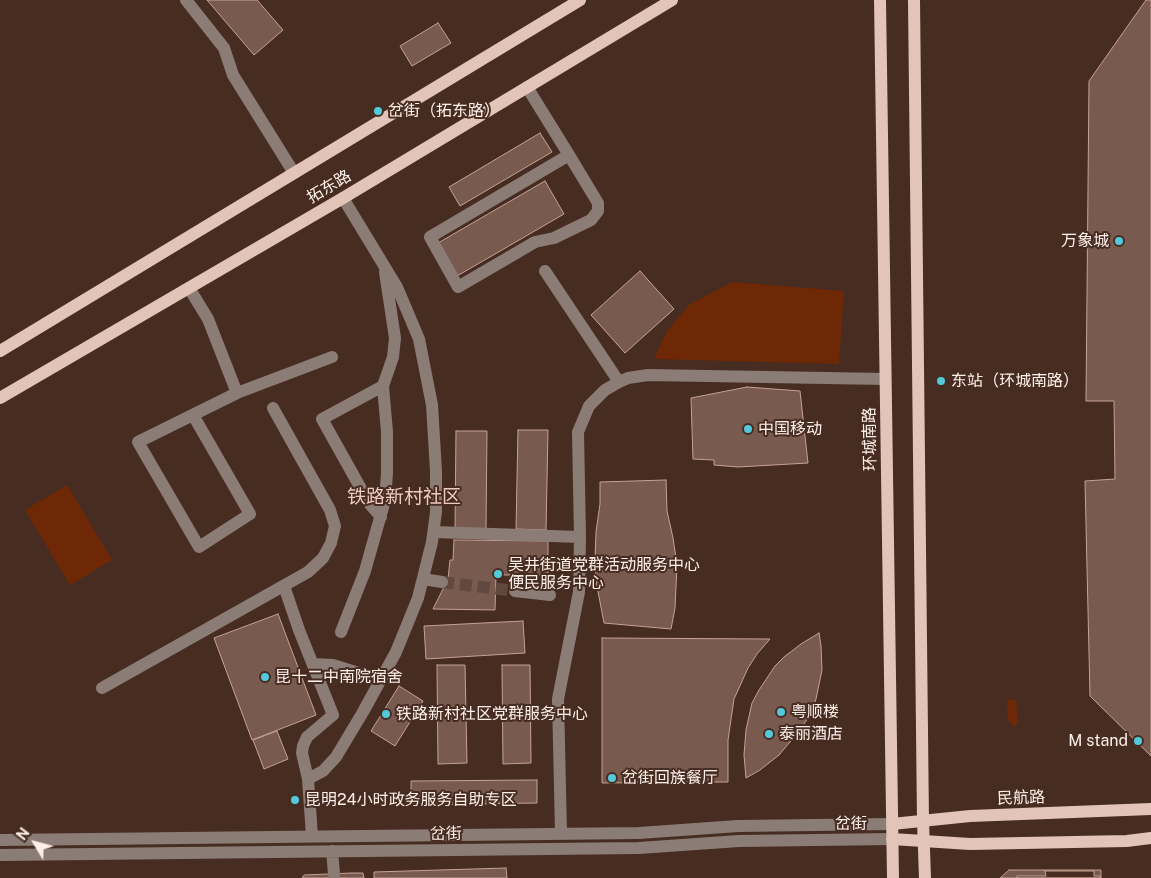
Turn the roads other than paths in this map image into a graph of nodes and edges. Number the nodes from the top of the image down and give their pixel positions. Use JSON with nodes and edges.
{"nodes":[{"id":1,"x":186,"y":0,"type":"edge"},
{"id":2,"x":580,"y":0,"type":"edge"},
{"id":3,"x":672,"y":0,"type":"edge"},
{"id":4,"x":880,"y":0,"type":"edge"},
{"id":5,"x":914,"y":0,"type":"edge"},
{"id":6,"x":527,"y":87,"type":"junction"},
{"id":7,"x":568,"y":155,"type":"junction"},
{"id":8,"x":294,"y":173,"type":"junction"},
{"id":9,"x":343,"y":198,"type":"junction"},
{"id":10,"x":384,"y":265,"type":"junction"},
{"id":11,"x":545,"y":272,"type":"dead end"},
{"id":12,"x":189,"y":288,"type":"junction"},
{"id":13,"x":0,"y":351,"type":"edge"},
{"id":14,"x":332,"y":358,"type":"dead end"},
{"id":15,"x":885,"y":379,"type":"junction"},
{"id":16,"x":619,"y":382,"type":"junction"},
{"id":17,"x":383,"y":386,"type":"junction"},
{"id":18,"x":237,"y":393,"type":"junction"},
{"id":19,"x":0,"y":398,"type":"edge"},
{"id":20,"x":273,"y":408,"type":"dead end"},
{"id":21,"x":193,"y":415,"type":"junction"},
{"id":22,"x":380,"y":517,"type":"junction"},
{"id":23,"x":434,"y":532,"type":"junction"},
{"id":24,"x":580,"y":537,"type":"junction"},
{"id":25,"x":423,"y":579,"type":"junction"},
{"id":26,"x":442,"y":582,"type":"tunnel mouth"},
{"id":27,"x":284,"y":586,"type":"junction"},
{"id":28,"x":515,"y":590,"type":"tunnel mouth"},
{"id":29,"x":550,"y":595,"type":"dead end"},
{"id":30,"x":341,"y":632,"type":"dead end"},
{"id":31,"x":313,"y":664,"type":"junction"},
{"id":32,"x":380,"y":680,"type":"junction"},
{"id":33,"x":102,"y":688,"type":"dead end"},
{"id":34,"x":308,"y":779,"type":"junction"},
{"id":35,"x":1151,"y":809,"type":"edge"},
{"id":36,"x":923,"y":821,"type":"junction"},
{"id":37,"x":892,"y":824,"type":"junction"},
{"id":38,"x":561,"y":833,"type":"junction"},
{"id":39,"x":312,"y":836,"type":"junction"},
{"id":40,"x":1151,"y":838,"type":"edge"},
{"id":41,"x":0,"y":840,"type":"edge"},
{"id":42,"x":892,"y":840,"type":"junction"},
{"id":43,"x":923,"y":842,"type":"junction"},
{"id":44,"x":332,"y":851,"type":"junction"},
{"id":45,"x":0,"y":855,"type":"edge"},
{"id":46,"x":334,"y":874,"type":"dead end"},
{"id":47,"x":893,"y":878,"type":"edge"},
{"id":48,"x":925,"y":878,"type":"edge"}],
"edges":[{"from":1,"to":8,"type":"street"},
{"from":2,"to":8,"type":"main road","name":"拓东路"},
{"from":3,"to":6,"type":"main road","name":"拓东路"},
{"from":4,"to":15,"type":"main road","name":"环城南路"},
{"from":5,"to":36,"type":"main road"},
{"from":6,"to":7,"type":"street"},
{"from":6,"to":9,"type":"main road","name":"拓东路"},
{"from":7,"to":7,"type":"street"},
{"from":8,"to":13,"type":"main road","name":"拓东路"},
{"from":9,"to":10,"type":"street"},
{"from":9,"to":12,"type":"main road","name":"拓东路"},
{"from":10,"to":17,"type":"street"},
{"from":10,"to":23,"type":"street"},
{"from":11,"to":16,"type":"street"},
{"from":12,"to":18,"type":"street"},
{"from":12,"to":19,"type":"main road","name":"拓东路"},
{"from":14,"to":18,"type":"street"},
{"from":15,"to":16,"type":"street"},
{"from":15,"to":37,"type":"main road","name":"环城南路"},
{"from":16,"to":24,"type":"street"},
{"from":17,"to":22,"type":"street"},
{"from":17,"to":22,"type":"street"},
{"from":18,"to":21,"type":"street"},
{"from":20,"to":27,"type":"street"},
{"from":21,"to":21,"type":"street"},
{"from":22,"to":30,"type":"street"},
{"from":23,"to":24,"type":"street"},
{"from":23,"to":25,"type":"street"},
{"from":24,"to":38,"type":"street"},
{"from":25,"to":26,"type":"street"},
{"from":25,"to":32,"type":"street"},
{"from":27,"to":31,"type":"street"},
{"from":27,"to":33,"type":"street"},
{"from":28,"to":29,"type":"street"},
{"from":31,"to":32,"type":"street"},
{"from":31,"to":34,"type":"street"},
{"from":32,"to":34,"type":"street"},
{"from":34,"to":39,"type":"street"},
{"from":35,"to":36,"type":"main road","name":"民航路"},
{"from":36,"to":37,"type":"main road","name":"民航路"},
{"from":36,"to":43,"type":"main road"},
{"from":37,"to":38,"type":"street","name":"岔街"},
{"from":37,"to":42,"type":"main road","name":"环城南路"},
{"from":38,"to":39,"type":"street","name":"岔街"},
{"from":39,"to":41,"type":"street","name":"岔街"},
{"from":40,"to":43,"type":"main road"},
{"from":42,"to":43,"type":"main road"},
{"from":42,"to":44,"type":"street","name":"岔街"},
{"from":42,"to":47,"type":"main road","name":"环城南路"},
{"from":43,"to":48,"type":"main road"},
{"from":44,"to":45,"type":"street","name":"岔街"},
{"from":44,"to":46,"type":"street"}]}
